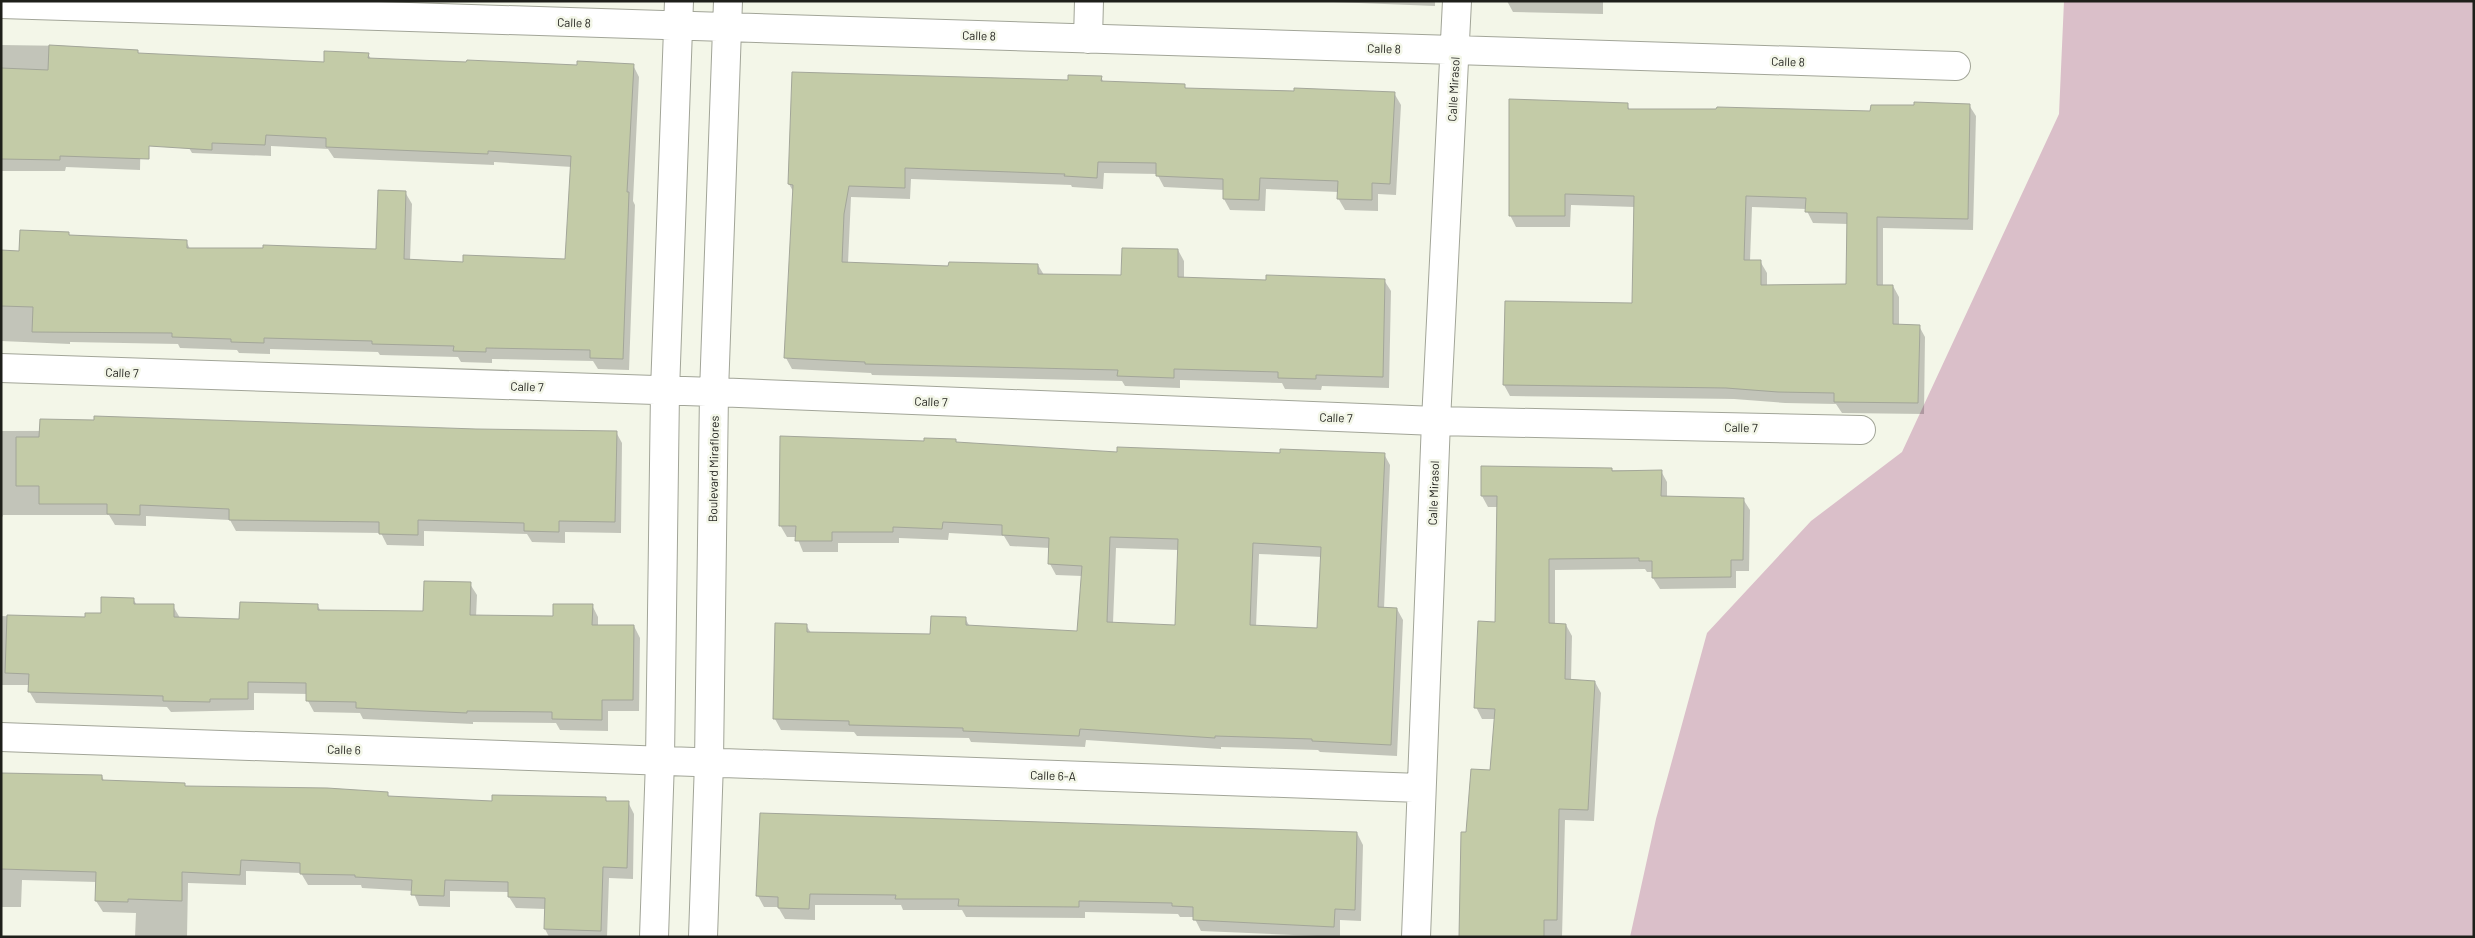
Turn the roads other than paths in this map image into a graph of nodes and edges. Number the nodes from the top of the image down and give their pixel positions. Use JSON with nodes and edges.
{"nodes":[{"id":1,"x":1089,"y":1,"type":"edge"},
{"id":2,"x":1456,"y":1,"type":"edge"},
{"id":3,"x":1,"y":4,"type":"edge"},
{"id":4,"x":314,"y":8,"type":"edge"},
{"id":5,"x":679,"y":13,"type":"edge"},
{"id":6,"x":728,"y":14,"type":"edge"},
{"id":7,"x":1088,"y":39,"type":"junction"},
{"id":8,"x":1454,"y":50,"type":"junction"},
{"id":9,"x":1956,"y":66,"type":"dead end"},
{"id":10,"x":1,"y":368,"type":"edge"},
{"id":11,"x":665,"y":391,"type":"junction"},
{"id":12,"x":714,"y":392,"type":"junction"},
{"id":13,"x":1436,"y":421,"type":"junction"},
{"id":14,"x":1861,"y":430,"type":"dead end"},
{"id":15,"x":1,"y":736,"type":"edge"},
{"id":16,"x":685,"y":761,"type":"junction"},
{"id":17,"x":1420,"y":788,"type":"junction"},
{"id":18,"x":654,"y":937,"type":"edge"},
{"id":19,"x":704,"y":937,"type":"edge"},
{"id":20,"x":1416,"y":937,"type":"edge"}],
"edges":[{"from":1,"to":7,"type":"street"},
{"from":2,"to":8,"type":"street","name":"Calle Mirasol"},
{"from":3,"to":4,"type":"street","name":"Calle 8"},
{"from":4,"to":5,"type":"street","name":"Calle 8"},
{"from":5,"to":6,"type":"street","name":"Calle 8"},
{"from":5,"to":11,"type":"street","name":"Boulevard Miraflores"},
{"from":6,"to":7,"type":"street","name":"Calle 8"},
{"from":6,"to":12,"type":"street","name":"Boulevard Miraflores"},
{"from":7,"to":8,"type":"street","name":"Calle 8"},
{"from":8,"to":9,"type":"street","name":"Calle 8"},
{"from":8,"to":13,"type":"street","name":"Calle Mirasol"},
{"from":10,"to":11,"type":"street","name":"Calle 7"},
{"from":11,"to":12,"type":"street","name":"Calle 7"},
{"from":11,"to":16,"type":"street","name":"Boulevard Miraflores"},
{"from":12,"to":13,"type":"street","name":"Calle 7"},
{"from":12,"to":16,"type":"street","name":"Boulevard Miraflores"},
{"from":13,"to":14,"type":"street","name":"Calle 7"},
{"from":13,"to":17,"type":"street","name":"Calle Mirasol"},
{"from":15,"to":16,"type":"street","name":"Calle 6"},
{"from":16,"to":17,"type":"street","name":"Calle 6-A"},
{"from":16,"to":18,"type":"street","name":"Boulevard Miraflores"},
{"from":16,"to":19,"type":"street","name":"Boulevard Miraflores"},
{"from":17,"to":20,"type":"street","name":"Calle Mirasol"}]}
